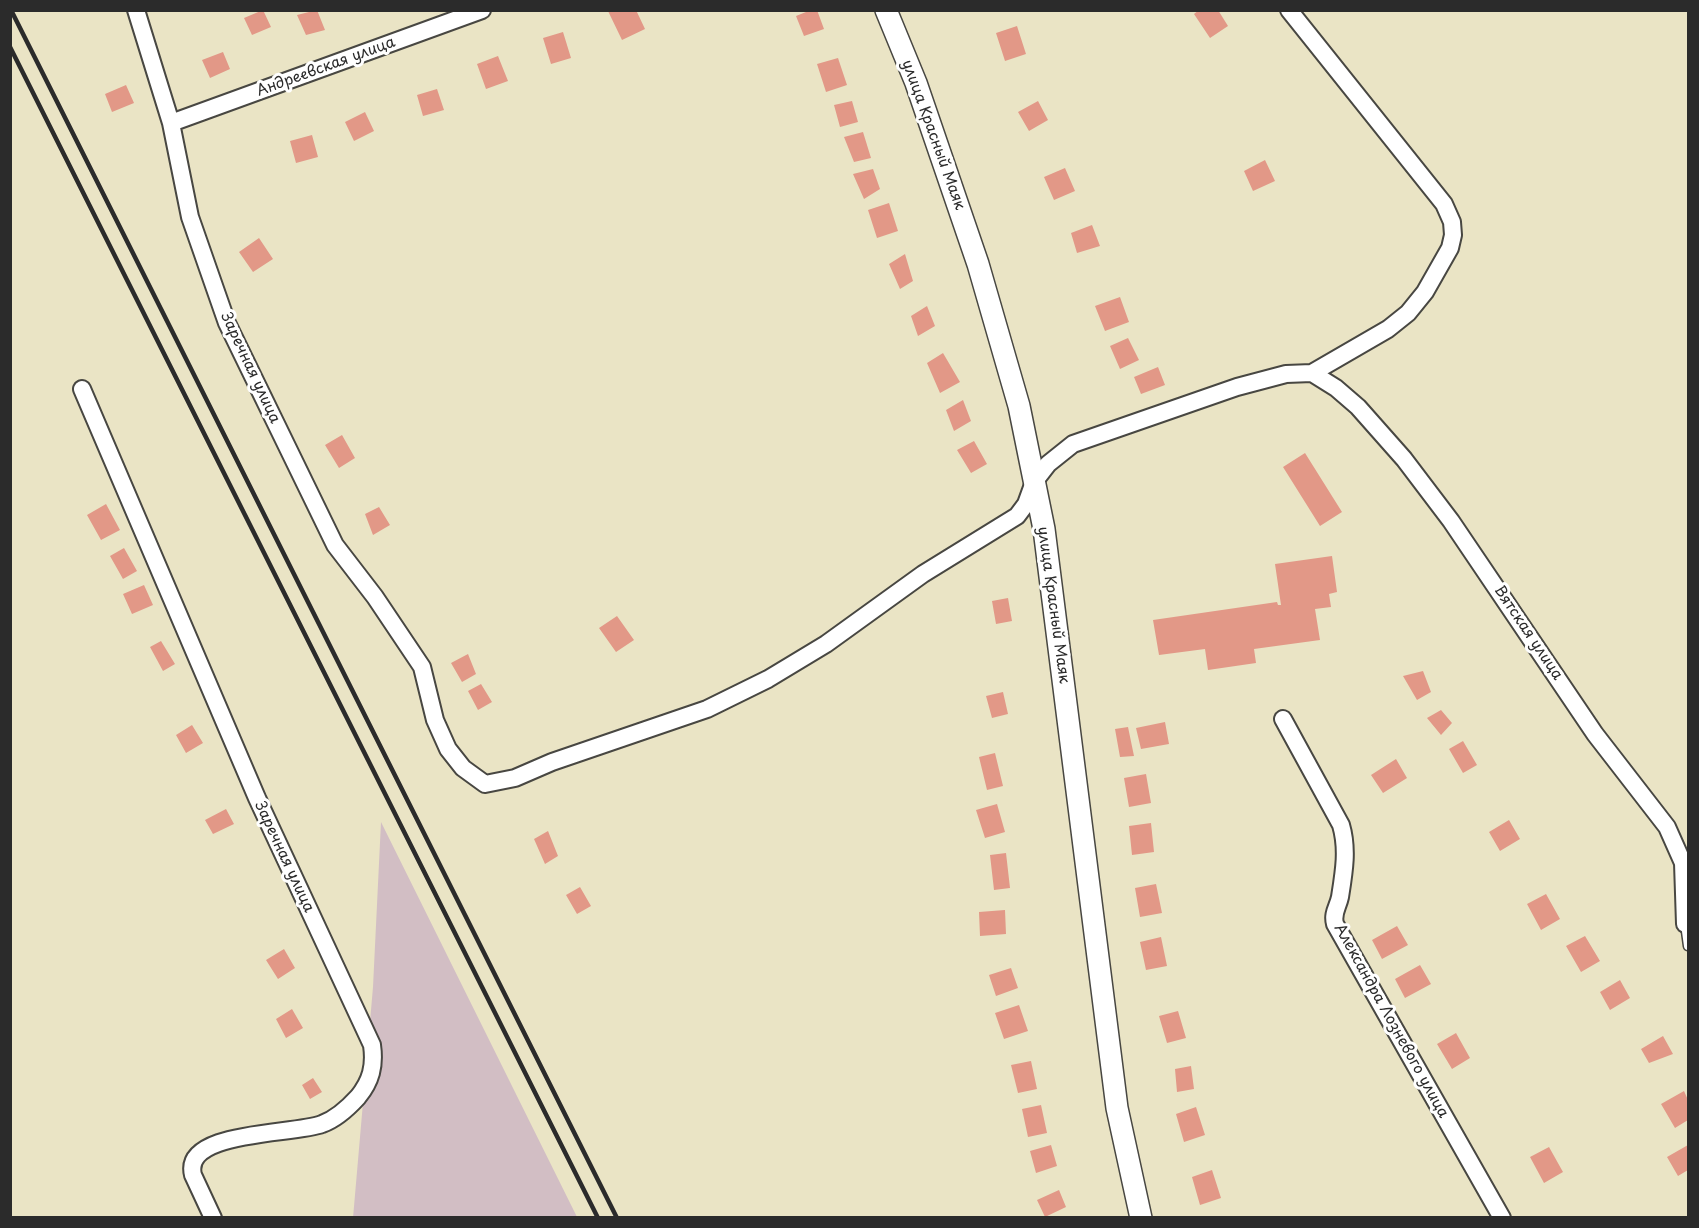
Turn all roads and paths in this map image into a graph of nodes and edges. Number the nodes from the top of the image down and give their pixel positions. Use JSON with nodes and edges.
{"nodes":[{"id":1,"x":136,"y":10,"type":"edge"},
{"id":2,"x":482,"y":10,"type":"edge"},
{"id":3,"x":886,"y":10,"type":"edge"},
{"id":4,"x":1288,"y":10,"type":"edge"},
{"id":5,"x":171,"y":123,"type":"junction"},
{"id":6,"x":1312,"y":373,"type":"junction"},
{"id":7,"x":82,"y":389,"type":"dead end"},
{"id":8,"x":1034,"y":482,"type":"junction"},
{"id":9,"x":1283,"y":719,"type":"dead end"},
{"id":10,"x":1685,"y":924,"type":"joint"},
{"id":11,"x":1689,"y":946,"type":"edge"},
{"id":12,"x":213,"y":1218,"type":"edge"},
{"id":13,"x":1141,"y":1218,"type":"edge"},
{"id":14,"x":1502,"y":1218,"type":"edge"}],
"edges":[{"from":1,"to":5,"type":"street","name":"Заречная улица"},
{"from":2,"to":5,"type":"street","name":"Андреевская улица"},
{"from":3,"to":8,"type":"street","name":"улица Красный Маяк"},
{"from":4,"to":6,"type":"street"},
{"from":5,"to":8,"type":"street","name":"Заречная улица"},
{"from":6,"to":8,"type":"street"},
{"from":6,"to":10,"type":"street","name":"Вятская улица"},
{"from":7,"to":12,"type":"street","name":"Заречная улица"},
{"from":8,"to":13,"type":"street","name":"улица Красный Маяк"},
{"from":9,"to":14,"type":"street","name":"Александра Лозневого улица"},
{"from":10,"to":11,"type":"lane"}]}
